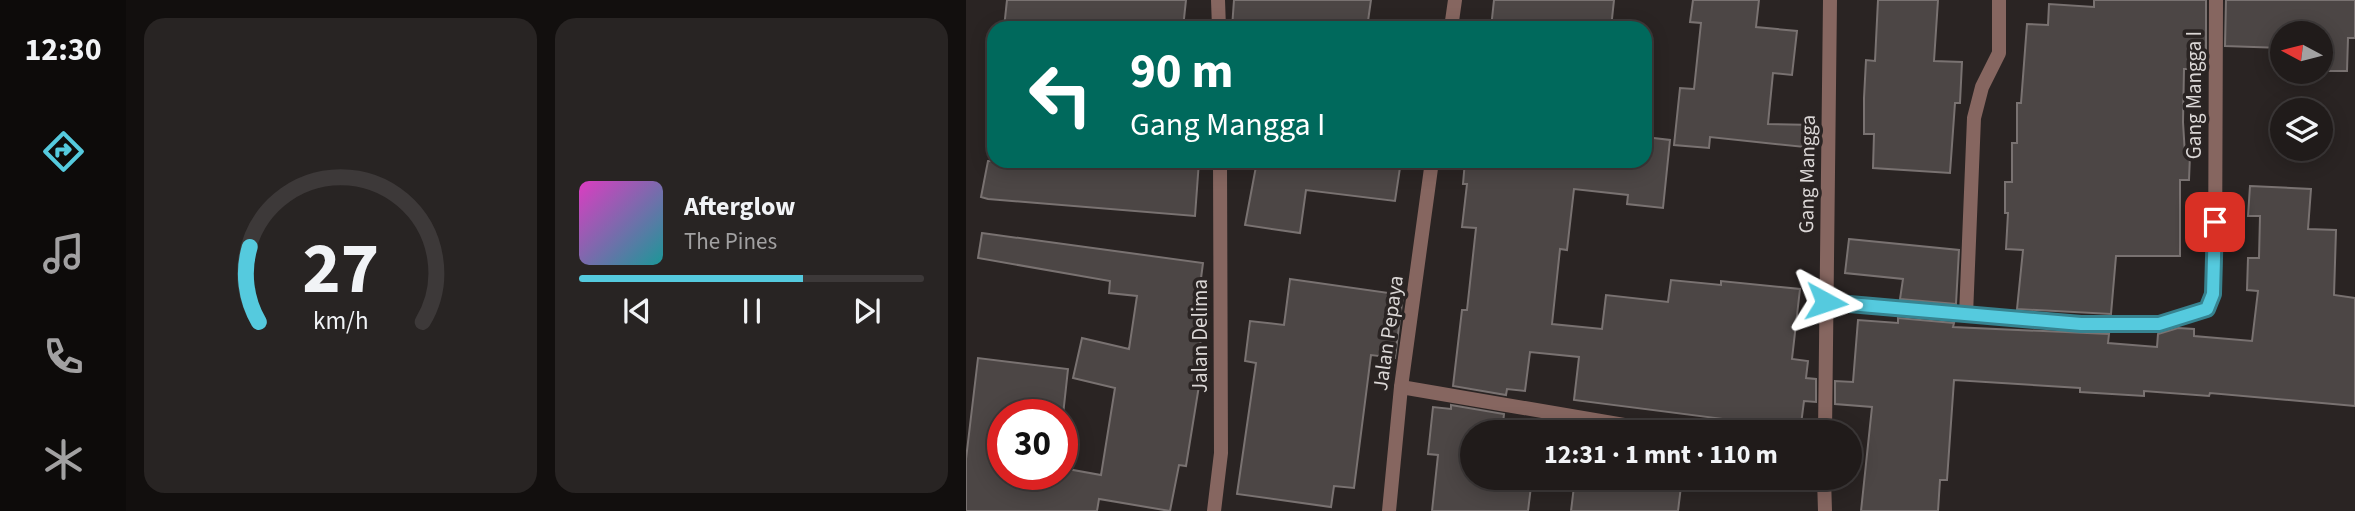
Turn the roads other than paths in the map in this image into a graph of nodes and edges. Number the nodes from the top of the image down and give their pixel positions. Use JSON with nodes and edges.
{"nodes":[{"id":1,"x":1218,"y":0,"type":"edge"},
{"id":2,"x":1455,"y":0,"type":"edge"},
{"id":3,"x":1830,"y":0,"type":"edge"},
{"id":4,"x":1999,"y":0,"type":"edge"},
{"id":5,"x":2216,"y":0,"type":"edge"},
{"id":6,"x":1219,"y":21,"type":"edge"},
{"id":7,"x":1452,"y":21,"type":"edge"},
{"id":8,"x":1220,"y":168,"type":"edge"},
{"id":9,"x":1431,"y":168,"type":"edge"},
{"id":10,"x":1826,"y":302,"type":"junction"},
{"id":11,"x":1966,"y":315,"type":"junction"},
{"id":12,"x":1401,"y":387,"type":"junction"},
{"id":13,"x":1595,"y":420,"type":"edge"},
{"id":14,"x":1825,"y":420,"type":"edge"},
{"id":15,"x":1824,"y":490,"type":"edge"},
{"id":16,"x":1214,"y":511,"type":"edge"},
{"id":17,"x":1389,"y":511,"type":"edge"},
{"id":18,"x":1825,"y":511,"type":"edge"}],
"edges":[{"from":1,"to":6,"type":"street"},
{"from":2,"to":7,"type":"street"},
{"from":3,"to":10,"type":"street","name":"Gang Mangga"},
{"from":4,"to":11,"type":"street"},
{"from":5,"to":11,"type":"street","name":"Gang Mangga I"},
{"from":8,"to":16,"type":"street","name":"Jalan Delima"},
{"from":9,"to":12,"type":"street","name":"Jalan Pepaya"},
{"from":10,"to":11,"type":"street","name":"Gang Mangga I"},
{"from":10,"to":14,"type":"street","name":"Gang Mangga"},
{"from":12,"to":13,"type":"street"},
{"from":12,"to":17,"type":"street","name":"Jalan Pepaya"},
{"from":15,"to":18,"type":"street"}]}
